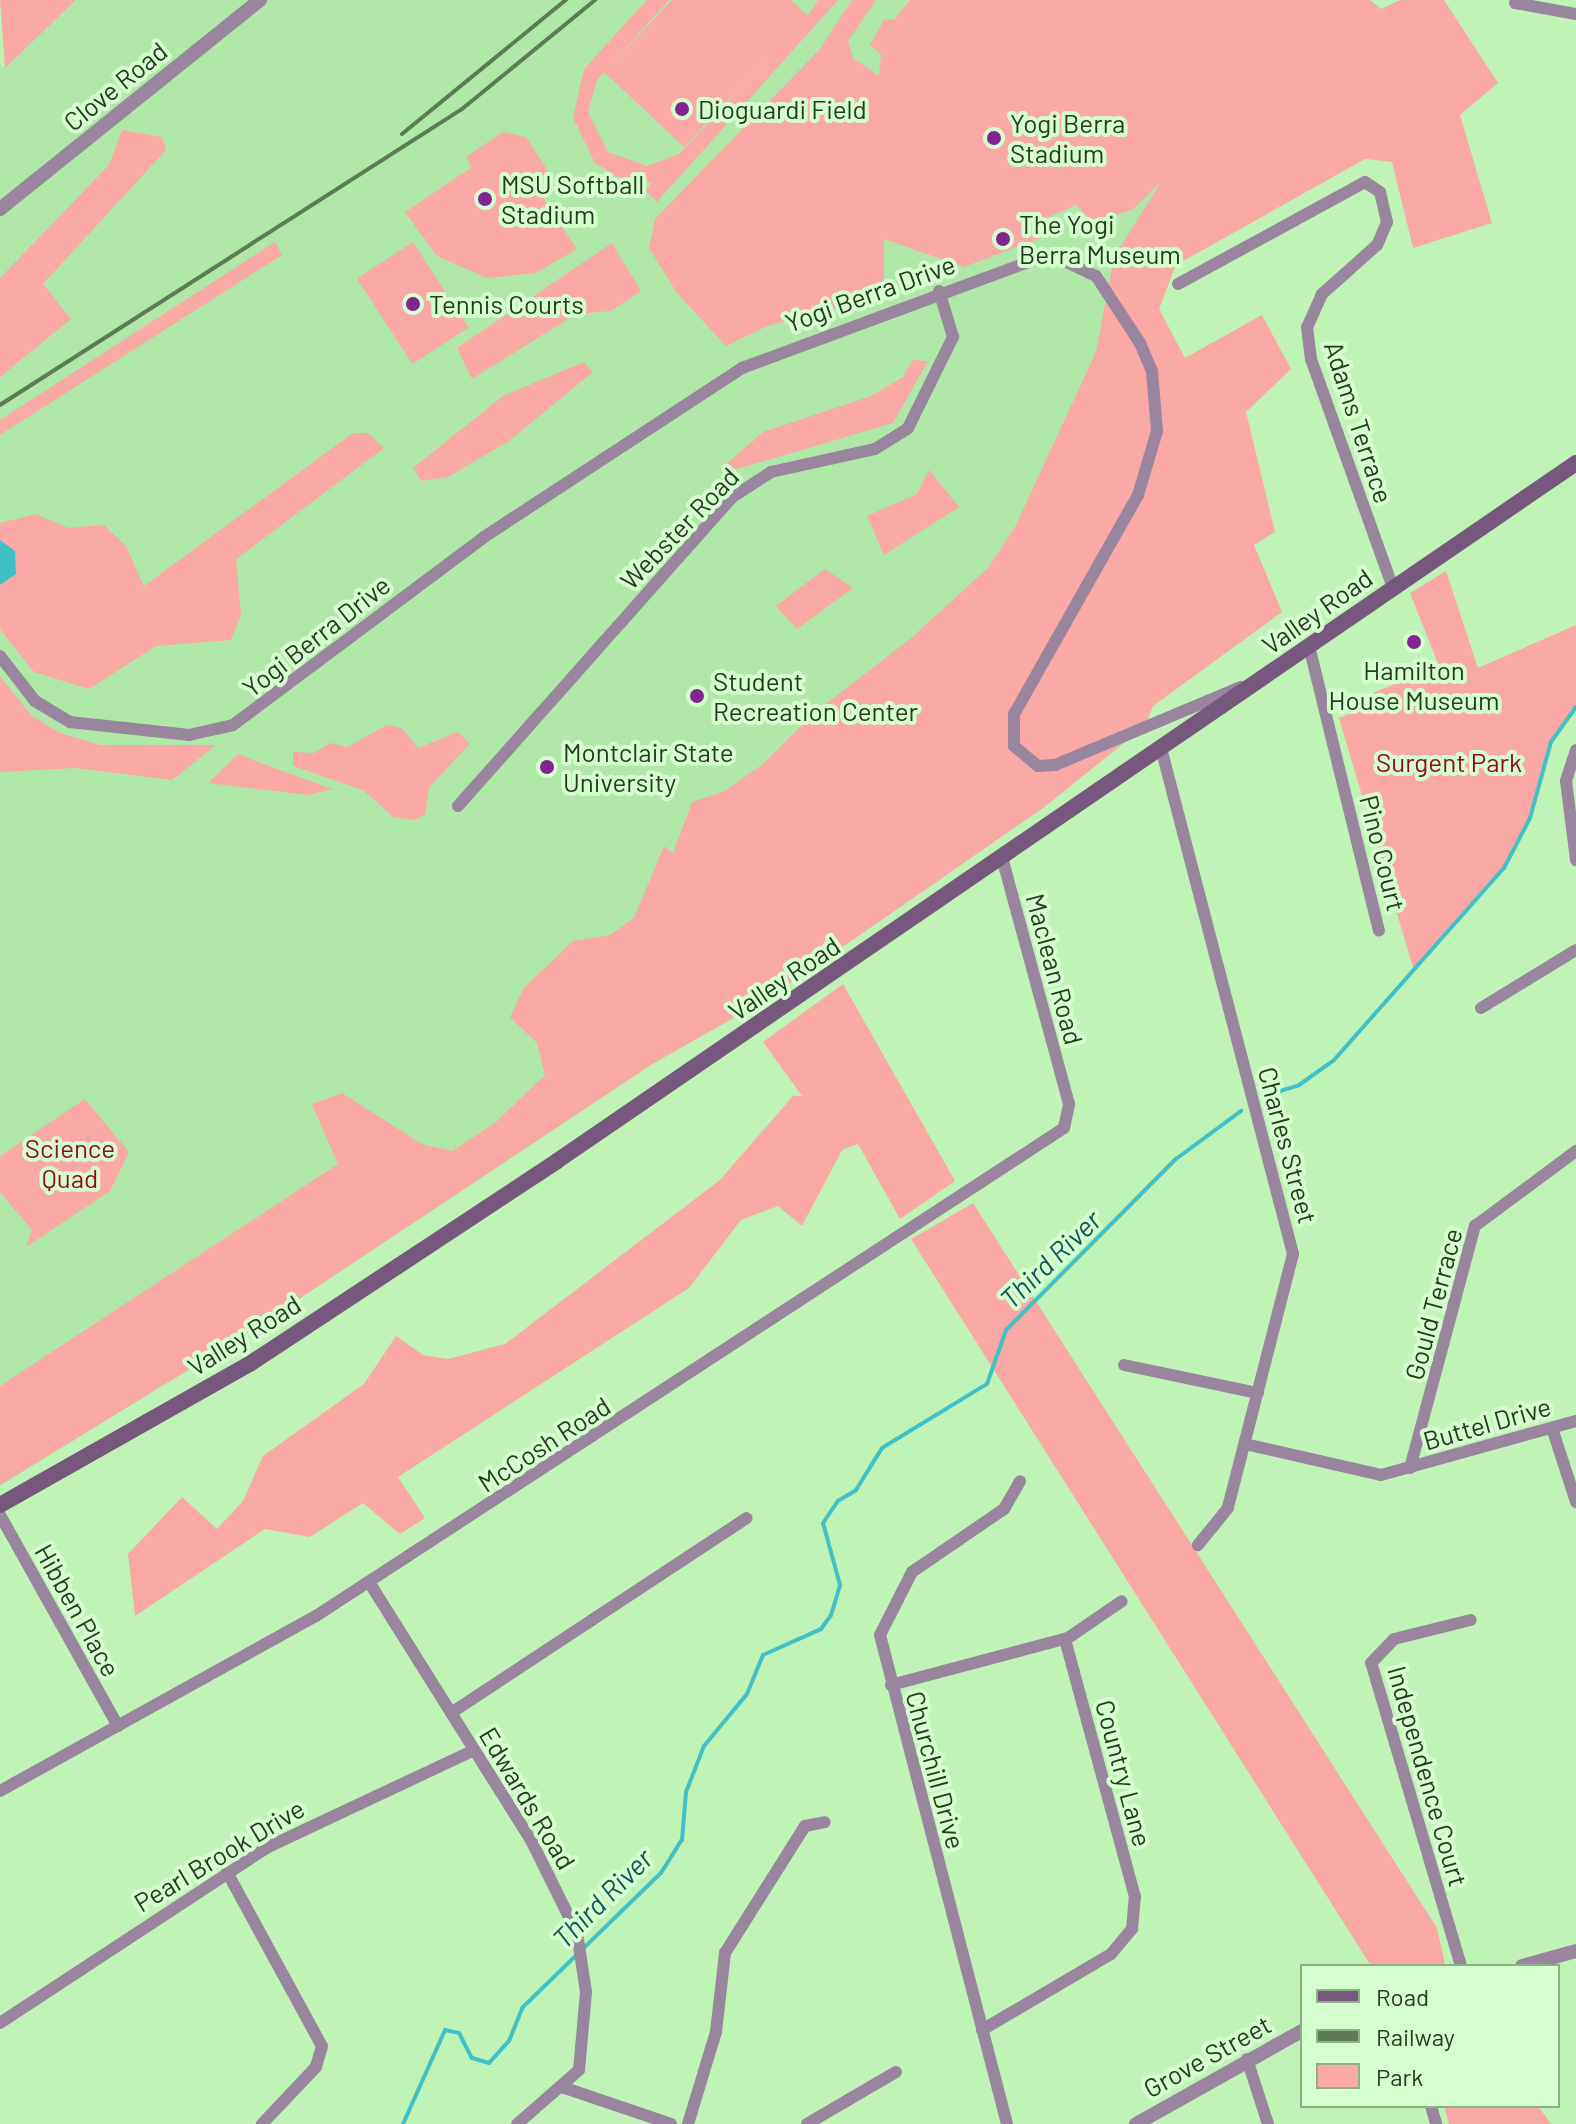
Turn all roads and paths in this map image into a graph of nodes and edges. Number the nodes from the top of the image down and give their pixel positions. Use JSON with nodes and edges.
{"nodes":[{"id":1,"x":260,"y":0,"type":"edge"},
{"id":2,"x":1515,"y":3,"type":"dead end"},
{"id":3,"x":1576,"y":14,"type":"edge"},
{"id":4,"x":0,"y":209,"type":"edge"},
{"id":5,"x":1178,"y":284,"type":"dead end"},
{"id":6,"x":939,"y":291,"type":"junction"},
{"id":7,"x":1576,"y":463,"type":"edge"},
{"id":8,"x":1393,"y":588,"type":"junction"},
{"id":9,"x":1309,"y":646,"type":"junction"},
{"id":10,"x":0,"y":656,"type":"edge"},
{"id":11,"x":1263,"y":678,"type":"junction"},
{"id":12,"x":1161,"y":748,"type":"junction"},
{"id":13,"x":1576,"y":750,"type":"edge"},
{"id":14,"x":458,"y":806,"type":"dead end"},
{"id":15,"x":1002,"y":858,"type":"junction"},
{"id":16,"x":1576,"y":860,"type":"edge"},
{"id":17,"x":1379,"y":931,"type":"dead end"},
{"id":18,"x":1576,"y":950,"type":"edge"},
{"id":19,"x":1481,"y":1008,"type":"dead end"},
{"id":20,"x":1066,"y":1092,"type":"joint"},
{"id":21,"x":1576,"y":1151,"type":"edge"},
{"id":22,"x":1124,"y":1365,"type":"dead end"},
{"id":23,"x":1258,"y":1393,"type":"junction"},
{"id":24,"x":1576,"y":1421,"type":"edge"},
{"id":25,"x":1552,"y":1428,"type":"junction"},
{"id":26,"x":1245,"y":1444,"type":"junction"},
{"id":27,"x":1410,"y":1468,"type":"junction"},
{"id":28,"x":1020,"y":1481,"type":"dead end"},
{"id":29,"x":1576,"y":1502,"type":"edge"},
{"id":30,"x":0,"y":1505,"type":"edge"},
{"id":31,"x":0,"y":1515,"type":"edge"},
{"id":32,"x":747,"y":1518,"type":"dead end"},
{"id":33,"x":1198,"y":1545,"type":"dead end"},
{"id":34,"x":369,"y":1582,"type":"junction"},
{"id":35,"x":1122,"y":1601,"type":"dead end"},
{"id":36,"x":1471,"y":1620,"type":"dead end"},
{"id":37,"x":1065,"y":1639,"type":"junction"},
{"id":38,"x":891,"y":1685,"type":"junction"},
{"id":39,"x":451,"y":1713,"type":"junction"},
{"id":40,"x":118,"y":1726,"type":"junction"},
{"id":41,"x":474,"y":1750,"type":"junction"},
{"id":42,"x":0,"y":1791,"type":"edge"},
{"id":43,"x":825,"y":1822,"type":"dead end"},
{"id":44,"x":227,"y":1872,"type":"junction"},
{"id":45,"x":1576,"y":1951,"type":"edge"},
{"id":46,"x":1460,"y":1964,"type":"edge"},
{"id":47,"x":1529,"y":1964,"type":"edge"},
{"id":48,"x":0,"y":2023,"type":"edge"},
{"id":49,"x":982,"y":2030,"type":"junction"},
{"id":50,"x":1300,"y":2032,"type":"edge"},
{"id":51,"x":1247,"y":2059,"type":"junction"},
{"id":52,"x":896,"y":2072,"type":"dead end"},
{"id":53,"x":562,"y":2087,"type":"junction"},
{"id":54,"x":262,"y":2124,"type":"edge"},
{"id":55,"x":517,"y":2124,"type":"edge"},
{"id":56,"x":671,"y":2124,"type":"edge"},
{"id":57,"x":688,"y":2124,"type":"edge"},
{"id":58,"x":807,"y":2124,"type":"edge"},
{"id":59,"x":1007,"y":2124,"type":"edge"},
{"id":60,"x":1136,"y":2124,"type":"edge"},
{"id":61,"x":1268,"y":2124,"type":"edge"}],
"edges":[{"from":1,"to":4,"type":"street","name":"Clove Road"},
{"from":2,"to":3,"type":"street"},
{"from":5,"to":8,"type":"street","name":"Adams Terrace"},
{"from":6,"to":10,"type":"street","name":"Yogi Berra Drive"},
{"from":6,"to":11,"type":"street","name":"Yogi Berra Drive"},
{"from":6,"to":14,"type":"street","name":"Webster Road"},
{"from":7,"to":8,"type":"main road","name":"Valley Road"},
{"from":8,"to":9,"type":"main road","name":"Valley Road"},
{"from":9,"to":11,"type":"main road","name":"Valley Road"},
{"from":9,"to":17,"type":"street","name":"Pino Court"},
{"from":11,"to":12,"type":"main road","name":"Valley Road"},
{"from":12,"to":15,"type":"main road","name":"Valley Road"},
{"from":12,"to":23,"type":"street","name":"Charles Street"},
{"from":13,"to":16,"type":"street"},
{"from":15,"to":20,"type":"street","name":"Maclean Road"},
{"from":15,"to":30,"type":"main road","name":"Valley Road"},
{"from":18,"to":19,"type":"street"},
{"from":20,"to":34,"type":"street","name":"McCosh Road"},
{"from":21,"to":27,"type":"street","name":"Gould Terrace"},
{"from":22,"to":23,"type":"street"},
{"from":23,"to":26,"type":"street","name":"Charles Street"},
{"from":24,"to":25,"type":"street","name":"Buttel Drive"},
{"from":25,"to":27,"type":"street","name":"Buttel Drive"},
{"from":25,"to":29,"type":"street"},
{"from":26,"to":27,"type":"street","name":"Buttel Drive"},
{"from":26,"to":33,"type":"street","name":"Charles Street"},
{"from":28,"to":38,"type":"street","name":"Churchill Drive"},
{"from":31,"to":40,"type":"street","name":"Hibben Place"},
{"from":32,"to":39,"type":"street"},
{"from":34,"to":39,"type":"street","name":"Edwards Road"},
{"from":34,"to":40,"type":"street","name":"McCosh Road"},
{"from":35,"to":37,"type":"street"},
{"from":36,"to":46,"type":"street","name":"Independence Court"},
{"from":37,"to":38,"type":"street"},
{"from":37,"to":49,"type":"street","name":"Country Lane"},
{"from":38,"to":49,"type":"street","name":"Churchill Drive"},
{"from":39,"to":41,"type":"street","name":"Edwards Road"},
{"from":40,"to":42,"type":"street","name":"McCosh Road"},
{"from":41,"to":44,"type":"street","name":"Pearl Brook Drive"},
{"from":41,"to":53,"type":"street","name":"Edwards Road"},
{"from":43,"to":57,"type":"street"},
{"from":44,"to":48,"type":"street","name":"Pearl Brook Drive"},
{"from":44,"to":54,"type":"street"},
{"from":45,"to":47,"type":"street"},
{"from":49,"to":59,"type":"street","name":"Churchill Drive"},
{"from":50,"to":51,"type":"street","name":"Grove Street"},
{"from":51,"to":60,"type":"street","name":"Grove Street"},
{"from":51,"to":61,"type":"street"},
{"from":52,"to":58,"type":"street"},
{"from":53,"to":55,"type":"street","name":"Edwards Road"},
{"from":53,"to":56,"type":"street"}]}
